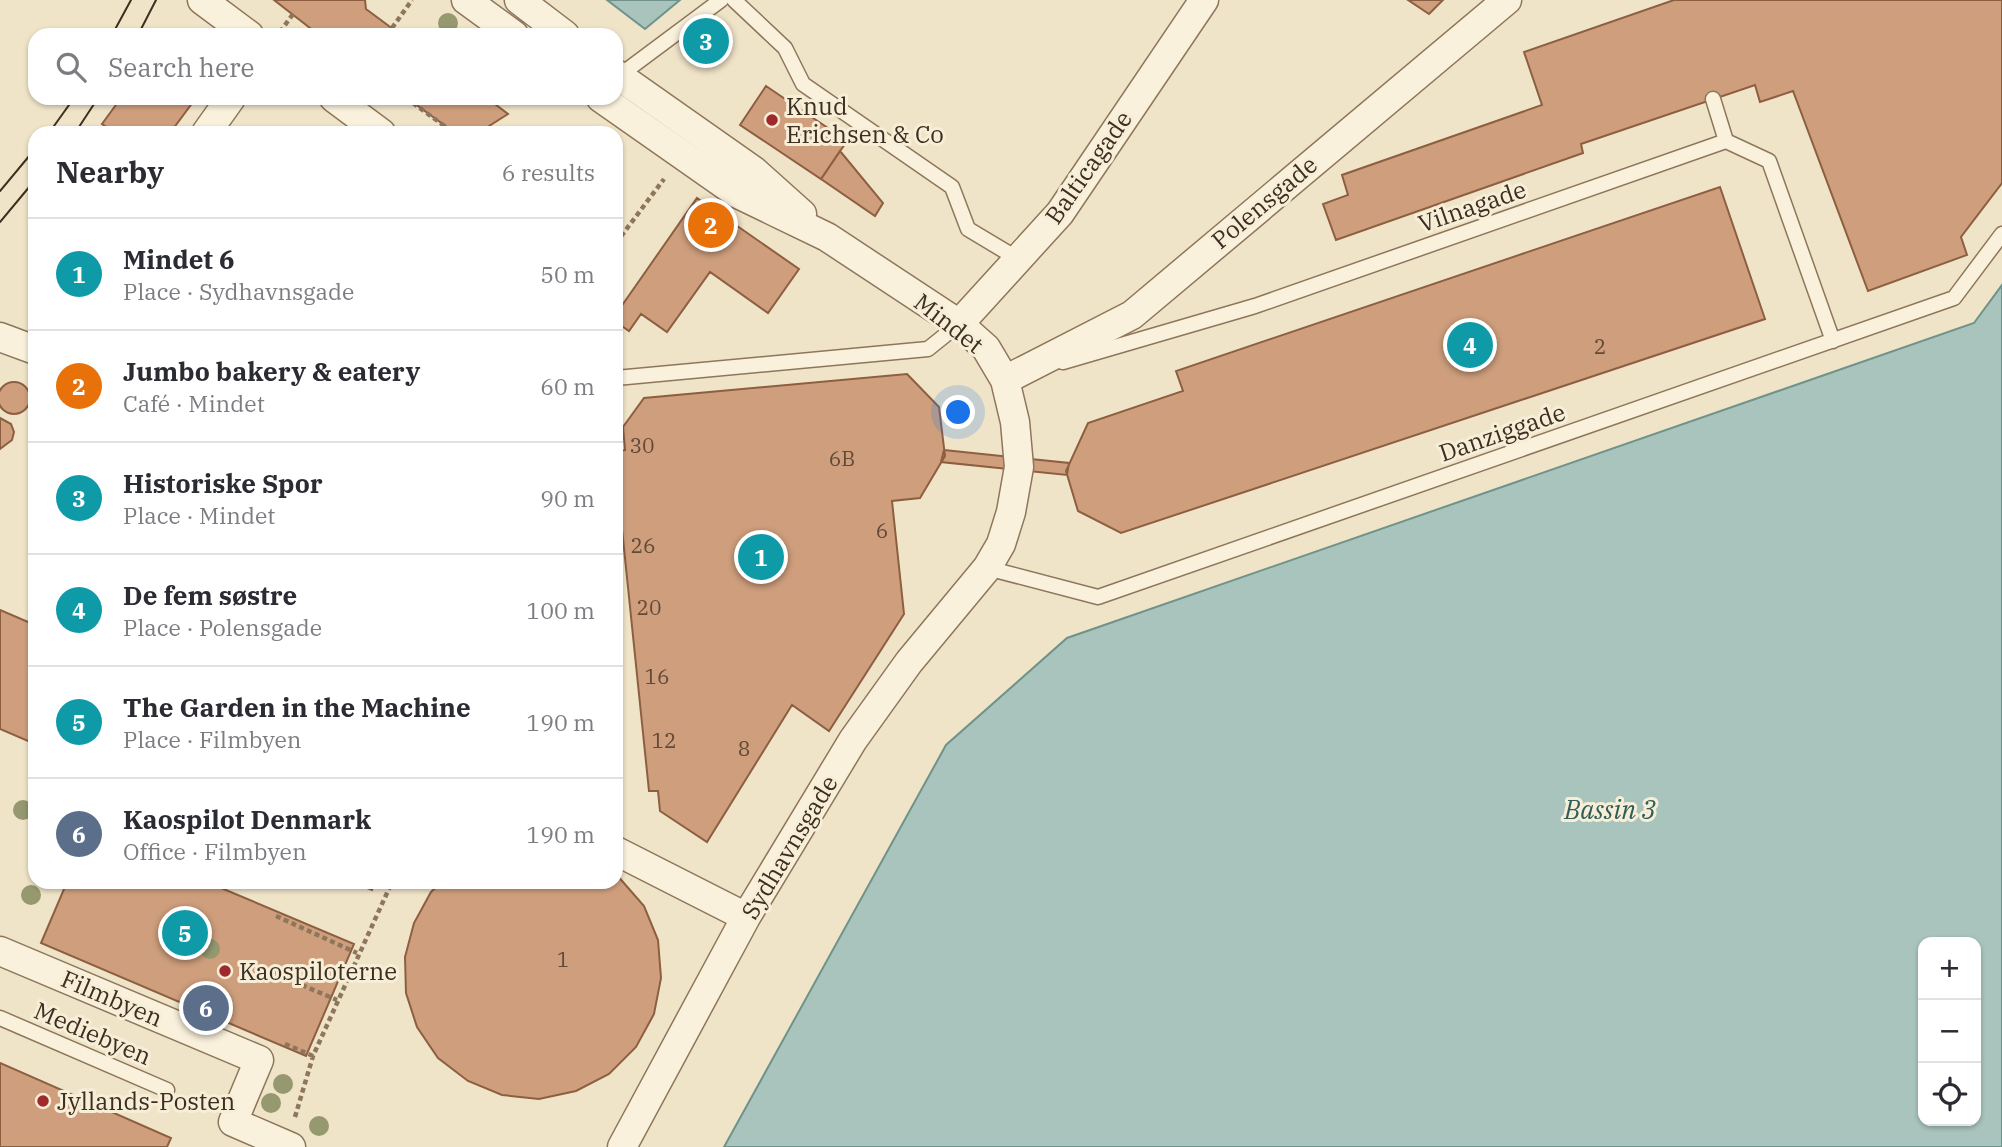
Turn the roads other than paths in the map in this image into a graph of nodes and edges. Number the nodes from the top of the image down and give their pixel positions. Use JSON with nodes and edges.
{"nodes":[{"id":1,"x":202,"y":0,"type":"edge"},
{"id":2,"x":466,"y":0,"type":"edge"},
{"id":3,"x":519,"y":0,"type":"edge"},
{"id":4,"x":721,"y":0,"type":"edge"},
{"id":5,"x":734,"y":0,"type":"edge"},
{"id":6,"x":1204,"y":0,"type":"edge"},
{"id":7,"x":1507,"y":0,"type":"edge"},
{"id":8,"x":240,"y":28,"type":"edge"},
{"id":9,"x":504,"y":28,"type":"edge"},
{"id":10,"x":556,"y":28,"type":"edge"},
{"id":11,"x":623,"y":71,"type":"edge"},
{"id":12,"x":623,"y":79,"type":"edge"},
{"id":13,"x":1713,"y":99,"type":"dead end"},
{"id":14,"x":226,"y":105,"type":"edge"},
{"id":15,"x":343,"y":105,"type":"edge"},
{"id":16,"x":611,"y":105,"type":"edge"},
{"id":17,"x":211,"y":126,"type":"edge"},
{"id":18,"x":372,"y":126,"type":"edge"},
{"id":19,"x":1726,"y":141,"type":"junction"},
{"id":20,"x":2002,"y":234,"type":"edge"},
{"id":21,"x":827,"y":237,"type":"junction"},
{"id":22,"x":1018,"y":259,"type":"junction"},
{"id":23,"x":959,"y":324,"type":"junction"},
{"id":24,"x":0,"y":337,"type":"edge"},
{"id":25,"x":1833,"y":341,"type":"junction"},
{"id":26,"x":28,"y":347,"type":"edge"},
{"id":27,"x":623,"y":377,"type":"edge"},
{"id":28,"x":1004,"y":380,"type":"junction"},
{"id":29,"x":987,"y":568,"type":"junction"},
{"id":30,"x":623,"y":855,"type":"edge"},
{"id":31,"x":746,"y":917,"type":"junction"},
{"id":32,"x":0,"y":951,"type":"edge"},
{"id":33,"x":0,"y":1018,"type":"edge"},
{"id":34,"x":167,"y":1090,"type":"dead end"},
{"id":35,"x":288,"y":1146,"type":"edge"},
{"id":36,"x":622,"y":1147,"type":"edge"}],
"edges":[{"from":1,"to":8,"type":"street"},
{"from":2,"to":9,"type":"street"},
{"from":3,"to":10,"type":"street"},
{"from":4,"to":11,"type":"lane"},
{"from":5,"to":22,"type":"lane"},
{"from":6,"to":22,"type":"street","name":"Balticagade"},
{"from":7,"to":28,"type":"street","name":"Polensgade"},
{"from":12,"to":21,"type":"street","name":"Mindet"},
{"from":13,"to":19,"type":"lane"},
{"from":14,"to":17,"type":"street"},
{"from":15,"to":18,"type":"street"},
{"from":16,"to":21,"type":"street","name":"Mindet"},
{"from":19,"to":25,"type":"lane"},
{"from":19,"to":28,"type":"lane","name":"Vilnagade"},
{"from":20,"to":25,"type":"lane","name":"Danziggade"},
{"from":21,"to":23,"type":"street","name":"Mindet"},
{"from":22,"to":23,"type":"street","name":"Balticagade"},
{"from":23,"to":27,"type":"lane"},
{"from":23,"to":28,"type":"street","name":"Mindet"},
{"from":24,"to":26,"type":"street"},
{"from":25,"to":29,"type":"lane","name":"Danziggade"},
{"from":28,"to":29,"type":"street","name":"Mindet"},
{"from":29,"to":31,"type":"street","name":"Sydhavnsgade"},
{"from":30,"to":31,"type":"street"},
{"from":31,"to":36,"type":"street","name":"Sydhavnsgade"},
{"from":32,"to":35,"type":"street","name":"Filmbyen"},
{"from":33,"to":34,"type":"lane","name":"Mediebyen"}]}
